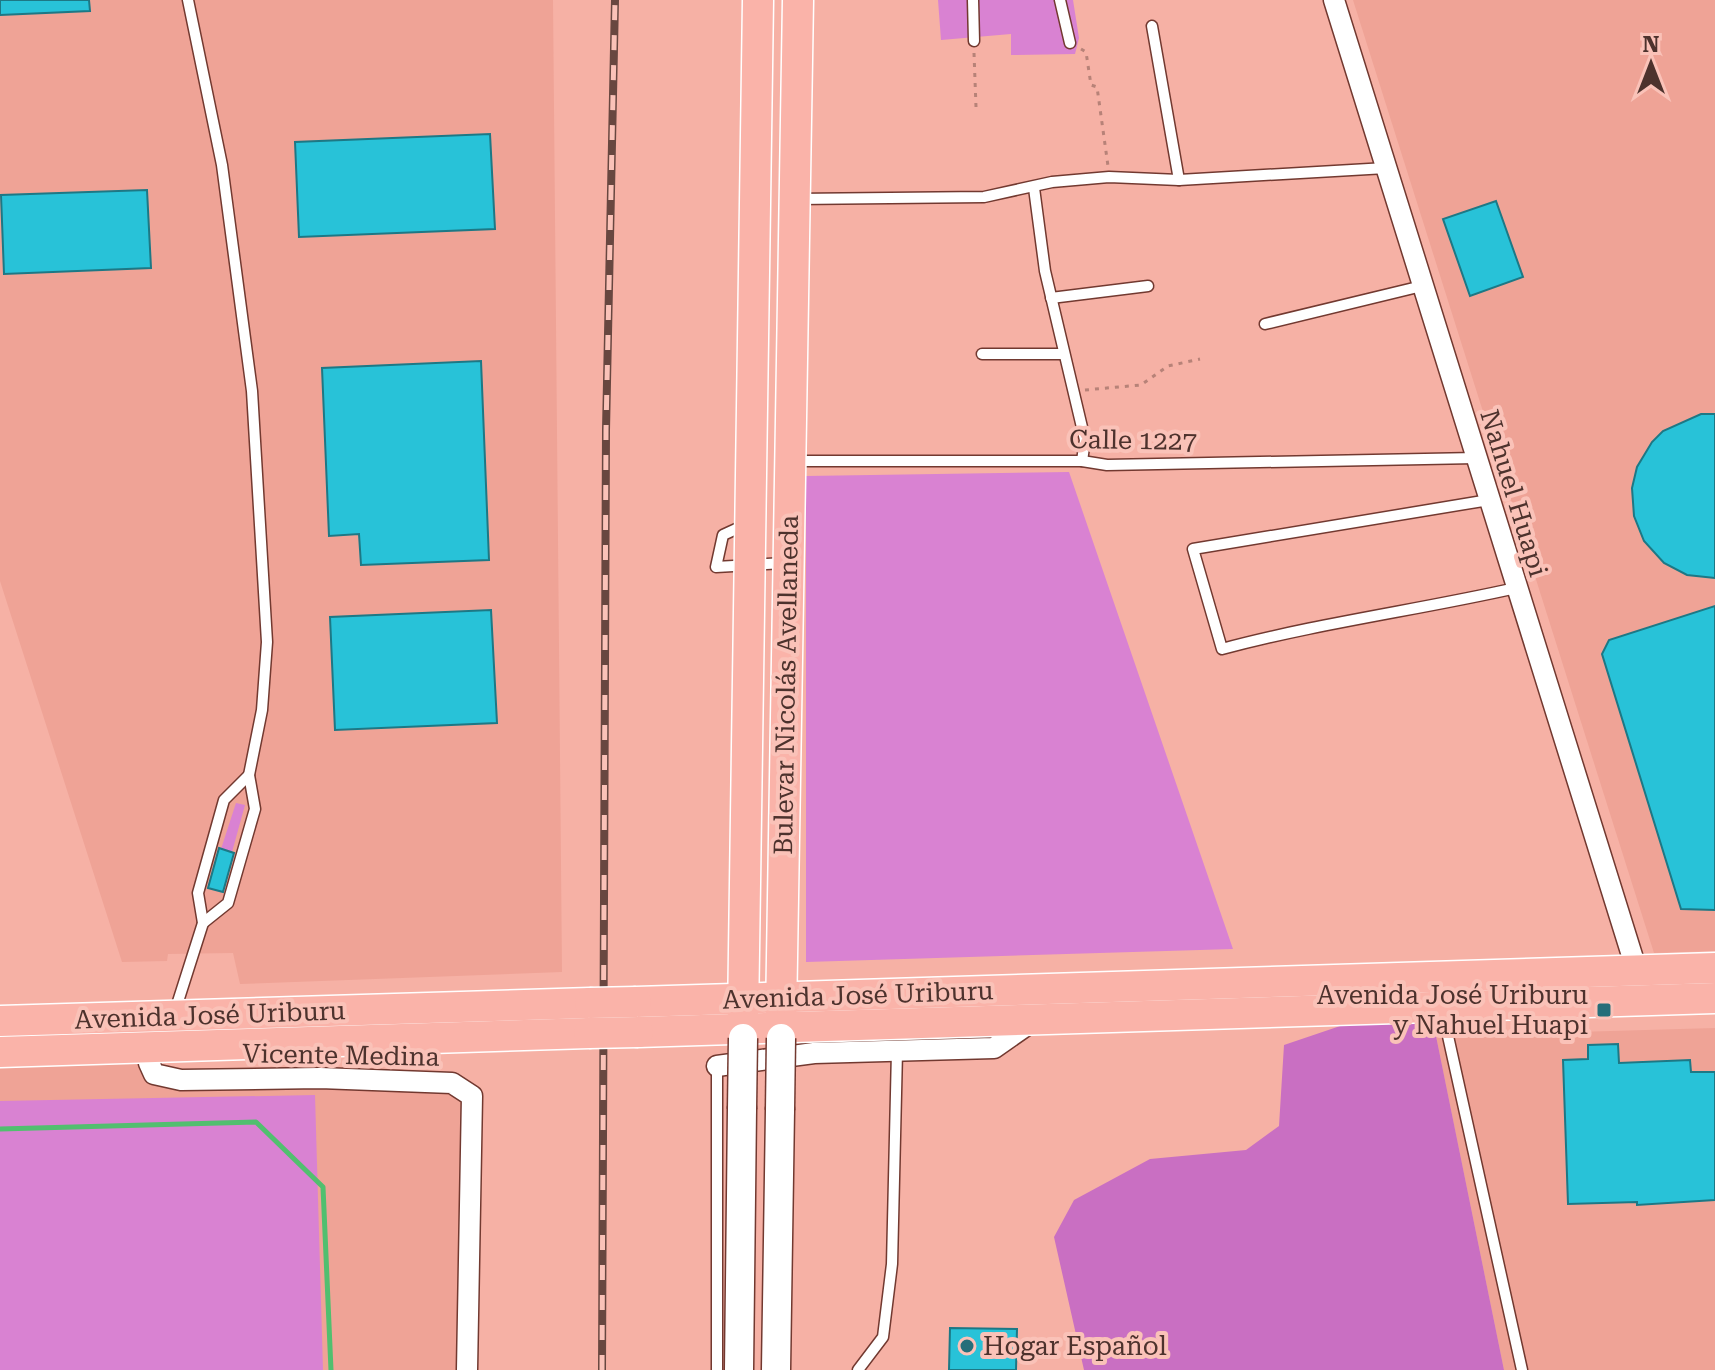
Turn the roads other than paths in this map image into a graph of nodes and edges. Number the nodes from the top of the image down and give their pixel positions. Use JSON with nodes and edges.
{"nodes":[{"id":1,"x":188,"y":0,"type":"edge"},
{"id":2,"x":758,"y":0,"type":"edge"},
{"id":3,"x":798,"y":0,"type":"edge"},
{"id":4,"x":973,"y":0,"type":"edge"},
{"id":5,"x":1060,"y":0,"type":"edge"},
{"id":6,"x":1334,"y":0,"type":"edge"},
{"id":7,"x":1152,"y":26,"type":"dead end"},
{"id":8,"x":974,"y":41,"type":"road end"},
{"id":9,"x":1070,"y":43,"type":"road end"},
{"id":10,"x":1386,"y":168,"type":"junction"},
{"id":11,"x":1179,"y":180,"type":"junction"},
{"id":12,"x":1034,"y":188,"type":"junction"},
{"id":13,"x":794,"y":199,"type":"junction"},
{"id":14,"x":1148,"y":286,"type":"dead end"},
{"id":15,"x":1422,"y":286,"type":"junction"},
{"id":16,"x":1051,"y":298,"type":"junction"},
{"id":17,"x":1265,"y":324,"type":"dead end"},
{"id":18,"x":982,"y":354,"type":"dead end"},
{"id":19,"x":1064,"y":354,"type":"junction"},
{"id":20,"x":1476,"y":458,"type":"junction"},
{"id":21,"x":790,"y":461,"type":"junction"},
{"id":22,"x":1082,"y":461,"type":"junction"},
{"id":23,"x":1489,"y":500,"type":"junction"},
{"id":24,"x":788,"y":563,"type":"junction"},
{"id":25,"x":748,"y":564,"type":"junction"},
{"id":26,"x":1516,"y":588,"type":"junction"},
{"id":27,"x":249,"y":775,"type":"junction"},
{"id":28,"x":203,"y":923,"type":"junction"},
{"id":29,"x":1715,"y":968,"type":"edge"},
{"id":30,"x":1637,"y":970,"type":"junction"},
{"id":31,"x":1715,"y":998,"type":"edge"},
{"id":32,"x":743,"y":999,"type":"junction"},
{"id":33,"x":1645,"y":1001,"type":"junction"},
{"id":34,"x":1442,"y":1007,"type":"junction"},
{"id":35,"x":173,"y":1016,"type":"junction"},
{"id":36,"x":637,"y":1017,"type":"junction"},
{"id":37,"x":1034,"y":1020,"type":"junction"},
{"id":38,"x":0,"y":1021,"type":"edge"},
{"id":39,"x":781,"y":1021,"type":"junction"},
{"id":40,"x":743,"y":1034,"type":"junction"},
{"id":41,"x":156,"y":1047,"type":"junction"},
{"id":42,"x":897,"y":1051,"type":"junction"},
{"id":43,"x":0,"y":1052,"type":"edge"},
{"id":44,"x":717,"y":1066,"type":"joint"},
{"id":45,"x":467,"y":1370,"type":"edge"},
{"id":46,"x":717,"y":1370,"type":"edge"},
{"id":47,"x":739,"y":1370,"type":"edge"},
{"id":48,"x":776,"y":1370,"type":"edge"},
{"id":49,"x":858,"y":1370,"type":"edge"},
{"id":50,"x":1522,"y":1370,"type":"edge"}],
"edges":[{"from":1,"to":27,"type":"lane"},
{"from":2,"to":25,"type":"main road","name":"Bulevar Nicolás Avellaneda"},
{"from":3,"to":13,"type":"main road","name":"Bulevar Nicolás Avellaneda"},
{"from":4,"to":8,"type":"lane"},
{"from":5,"to":9,"type":"lane"},
{"from":6,"to":10,"type":"street","name":"Nahuel Huapi"},
{"from":7,"to":11,"type":"lane"},
{"from":10,"to":11,"type":"lane"},
{"from":10,"to":15,"type":"street","name":"Nahuel Huapi"},
{"from":11,"to":12,"type":"lane"},
{"from":12,"to":13,"type":"lane"},
{"from":12,"to":16,"type":"lane"},
{"from":13,"to":21,"type":"main road","name":"Bulevar Nicolás Avellaneda"},
{"from":14,"to":16,"type":"lane"},
{"from":15,"to":17,"type":"lane"},
{"from":15,"to":20,"type":"street","name":"Nahuel Huapi"},
{"from":16,"to":19,"type":"lane"},
{"from":18,"to":19,"type":"lane"},
{"from":19,"to":22,"type":"lane"},
{"from":20,"to":22,"type":"lane","name":"Calle 1227"},
{"from":20,"to":23,"type":"street","name":"Nahuel Huapi"},
{"from":21,"to":22,"type":"lane","name":"Calle 1227"},
{"from":21,"to":24,"type":"main road","name":"Bulevar Nicolás Avellaneda"},
{"from":23,"to":26,"type":"street","name":"Nahuel Huapi"},
{"from":23,"to":26,"type":"lane"},
{"from":24,"to":25,"type":"lane"},
{"from":24,"to":39,"type":"main road","name":"Bulevar Nicolás Avellaneda"},
{"from":25,"to":32,"type":"main road","name":"Bulevar Nicolás Avellaneda"},
{"from":26,"to":30,"type":"street","name":"Nahuel Huapi"},
{"from":27,"to":28,"type":"lane"},
{"from":27,"to":28,"type":"lane"},
{"from":28,"to":35,"type":"lane"},
{"from":29,"to":30,"type":"main road","name":"Avenida José Uriburu"},
{"from":30,"to":33,"type":"street","name":"Nahuel Huapi"},
{"from":30,"to":39,"type":"main road","name":"Avenida José Uriburu"},
{"from":31,"to":33,"type":"main road","name":"Avenida José Uriburu"},
{"from":32,"to":36,"type":"main road","name":"Avenida José Uriburu"},
{"from":32,"to":39,"type":"main road","name":"Avenida José Uriburu"},
{"from":32,"to":40,"type":"main road","name":"Bulevar Nicolás Avellaneda"},
{"from":33,"to":34,"type":"main road","name":"Avenida José Uriburu"},
{"from":34,"to":37,"type":"main road","name":"Avenida José Uriburu"},
{"from":34,"to":50,"type":"lane"},
{"from":35,"to":36,"type":"main road","name":"Avenida José Uriburu","bridge":true},
{"from":35,"to":38,"type":"main road","name":"Avenida José Uriburu"},
{"from":35,"to":41,"type":"street"},
{"from":36,"to":40,"type":"main road","name":"Avenida José Uriburu"},
{"from":36,"to":41,"type":"main road","name":"Avenida José Uriburu","bridge":true},
{"from":37,"to":39,"type":"main road","name":"Avenida José Uriburu"},
{"from":37,"to":42,"type":"street"},
{"from":39,"to":40,"type":"main road","name":"Avenida José Uriburu"},
{"from":39,"to":48,"type":"main road","name":"Bulevar Nicolás Avellaneda","bridge":true},
{"from":40,"to":47,"type":"main road","name":"Bulevar Nicolás Avellaneda","bridge":true},
{"from":41,"to":43,"type":"main road","name":"Avenida José Uriburu"},
{"from":41,"to":45,"type":"street","name":"Vicente Medina"},
{"from":42,"to":44,"type":"street"},
{"from":42,"to":49,"type":"lane"},
{"from":44,"to":46,"type":"lane"}]}
